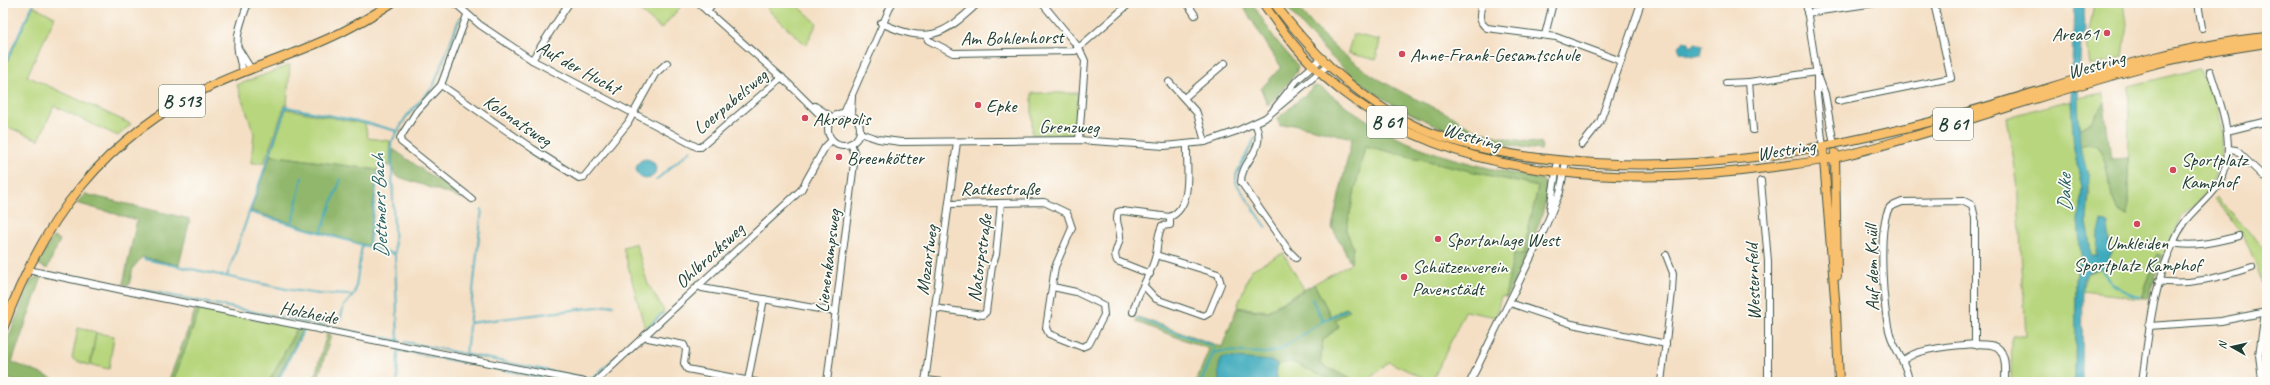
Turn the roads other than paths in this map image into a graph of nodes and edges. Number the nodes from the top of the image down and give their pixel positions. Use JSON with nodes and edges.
{"nodes":[{"id":1,"x":248,"y":3,"type":"edge"},
{"id":2,"x":392,"y":3,"type":"edge"},
{"id":3,"x":455,"y":3,"type":"edge"},
{"id":4,"x":569,"y":3,"type":"edge"},
{"id":5,"x":698,"y":3,"type":"edge"},
{"id":6,"x":713,"y":3,"type":"edge"},
{"id":7,"x":892,"y":3,"type":"edge"},
{"id":8,"x":978,"y":3,"type":"edge"},
{"id":9,"x":1042,"y":3,"type":"edge"},
{"id":10,"x":1130,"y":3,"type":"edge"},
{"id":11,"x":1187,"y":3,"type":"edge"},
{"id":12,"x":1263,"y":3,"type":"edge"},
{"id":13,"x":1274,"y":3,"type":"edge"},
{"id":14,"x":1482,"y":3,"type":"edge"},
{"id":15,"x":1553,"y":3,"type":"edge"},
{"id":16,"x":1641,"y":3,"type":"edge"},
{"id":17,"x":1806,"y":3,"type":"edge"},
{"id":18,"x":1875,"y":3,"type":"edge"},
{"id":19,"x":1934,"y":3,"type":"edge"},
{"id":20,"x":2198,"y":3,"type":"edge"},
{"id":21,"x":707,"y":10,"type":"junction"},
{"id":22,"x":1807,"y":13,"type":"junction"},
{"id":23,"x":1195,"y":14,"type":"dead end"},
{"id":24,"x":467,"y":15,"type":"junction"},
{"id":25,"x":881,"y":23,"type":"junction"},
{"id":26,"x":2202,"y":28,"type":"dead end"},
{"id":27,"x":926,"y":35,"type":"junction"},
{"id":28,"x":1545,"y":35,"type":"junction"},
{"id":29,"x":2267,"y":37,"type":"edge"},
{"id":30,"x":2267,"y":43,"type":"edge"},
{"id":31,"x":1079,"y":48,"type":"junction"},
{"id":32,"x":1321,"y":59,"type":"junction"},
{"id":33,"x":532,"y":60,"type":"junction"},
{"id":34,"x":1621,"y":61,"type":"junction"},
{"id":35,"x":667,"y":63,"type":"dead end"},
{"id":36,"x":1225,"y":63,"type":"dead end"},
{"id":37,"x":1312,"y":66,"type":"junction"},
{"id":38,"x":1327,"y":66,"type":"junction"},
{"id":39,"x":247,"y":71,"type":"junction"},
{"id":40,"x":2210,"y":71,"type":"dead end"},
{"id":41,"x":1319,"y":73,"type":"junction"},
{"id":42,"x":1817,"y":73,"type":"junction"},
{"id":43,"x":782,"y":77,"type":"junction"},
{"id":44,"x":2080,"y":81,"type":"junction"},
{"id":45,"x":1169,"y":82,"type":"dead end"},
{"id":46,"x":1749,"y":82,"type":"junction"},
{"id":47,"x":1726,"y":83,"type":"dead end"},
{"id":48,"x":2069,"y":84,"type":"junction"},
{"id":49,"x":441,"y":85,"type":"junction"},
{"id":50,"x":1184,"y":98,"type":"junction"},
{"id":51,"x":806,"y":99,"type":"junction"},
{"id":52,"x":1838,"y":101,"type":"dead end"},
{"id":53,"x":1272,"y":112,"type":"junction"},
{"id":54,"x":847,"y":113,"type":"junction"},
{"id":55,"x":634,"y":114,"type":"junction"},
{"id":56,"x":832,"y":117,"type":"junction"},
{"id":57,"x":2267,"y":121,"type":"edge"},
{"id":58,"x":1255,"y":123,"type":"junction"},
{"id":59,"x":829,"y":124,"type":"junction"},
{"id":60,"x":1753,"y":130,"type":"dead end"},
{"id":61,"x":2227,"y":131,"type":"junction"},
{"id":62,"x":860,"y":133,"type":"junction"},
{"id":63,"x":832,"y":140,"type":"junction"},
{"id":64,"x":1079,"y":140,"type":"junction"},
{"id":65,"x":957,"y":142,"type":"junction"},
{"id":66,"x":1205,"y":142,"type":"junction"},
{"id":67,"x":851,"y":144,"type":"junction"},
{"id":68,"x":1187,"y":145,"type":"junction"},
{"id":69,"x":1582,"y":145,"type":"dead end"},
{"id":70,"x":1834,"y":145,"type":"junction"},
{"id":71,"x":697,"y":147,"type":"joint"},
{"id":72,"x":1823,"y":148,"type":"junction"},
{"id":73,"x":2229,"y":149,"type":"junction"},
{"id":74,"x":1836,"y":157,"type":"junction"},
{"id":75,"x":1824,"y":159,"type":"junction"},
{"id":76,"x":1562,"y":161,"type":"junction"},
{"id":77,"x":1556,"y":171,"type":"junction"},
{"id":78,"x":1565,"y":172,"type":"junction"},
{"id":79,"x":2267,"y":180,"type":"edge"},
{"id":80,"x":1761,"y":181,"type":"dead end"},
{"id":81,"x":472,"y":199,"type":"dead end"},
{"id":82,"x":1001,"y":203,"type":"junction"},
{"id":83,"x":948,"y":204,"type":"junction"},
{"id":84,"x":1161,"y":217,"type":"junction"},
{"id":85,"x":1170,"y":217,"type":"junction"},
{"id":86,"x":1549,"y":217,"type":"junction"},
{"id":87,"x":1162,"y":226,"type":"junction"},
{"id":88,"x":2239,"y":236,"type":"dead end"},
{"id":89,"x":2173,"y":244,"type":"junction"},
{"id":90,"x":1156,"y":255,"type":"junction"},
{"id":91,"x":1666,"y":255,"type":"dead end"},
{"id":92,"x":1296,"y":258,"type":"dead end"},
{"id":93,"x":2252,"y":268,"type":"dead end"},
{"id":94,"x":28,"y":270,"type":"junction"},
{"id":95,"x":1150,"y":274,"type":"junction"},
{"id":96,"x":2158,"y":281,"type":"junction"},
{"id":97,"x":698,"y":285,"type":"junction"},
{"id":98,"x":1144,"y":286,"type":"junction"},
{"id":99,"x":1053,"y":287,"type":"junction"},
{"id":100,"x":764,"y":299,"type":"junction"},
{"id":101,"x":1510,"y":303,"type":"junction"},
{"id":102,"x":934,"y":308,"type":"junction"},
{"id":103,"x":1836,"y":311,"type":"junction"},
{"id":104,"x":836,"y":312,"type":"junction"},
{"id":105,"x":1133,"y":312,"type":"dead end"},
{"id":106,"x":2266,"y":312,"type":"edge"},
{"id":107,"x":2149,"y":326,"type":"junction"},
{"id":108,"x":3,"y":329,"type":"edge"},
{"id":109,"x":645,"y":335,"type":"junction"},
{"id":110,"x":1666,"y":344,"type":"junction"},
{"id":111,"x":1975,"y":345,"type":"junction"},
{"id":112,"x":1903,"y":360,"type":"junction"},
{"id":113,"x":748,"y":380,"type":"junction"},
{"id":114,"x":2262,"y":380,"type":"dead end"},
{"id":115,"x":925,"y":381,"type":"edge"},
{"id":116,"x":585,"y":382,"type":"edge"},
{"id":117,"x":595,"y":382,"type":"edge"},
{"id":118,"x":756,"y":382,"type":"edge"},
{"id":119,"x":827,"y":382,"type":"edge"},
{"id":120,"x":944,"y":382,"type":"edge"},
{"id":121,"x":1470,"y":382,"type":"edge"},
{"id":122,"x":1661,"y":382,"type":"edge"},
{"id":123,"x":1768,"y":382,"type":"edge"},
{"id":124,"x":1839,"y":382,"type":"edge"},
{"id":125,"x":1909,"y":382,"type":"edge"},
{"id":126,"x":2005,"y":382,"type":"edge"},
{"id":127,"x":2142,"y":382,"type":"edge"}],
"edges":[{"from":1,"to":39,"type":"street"},
{"from":2,"to":39,"type":"main road","number":"B 513"},
{"from":3,"to":24,"type":"street","name":"Auf der Hucht"},
{"from":4,"to":33,"type":"street"},
{"from":5,"to":21,"type":"street"},
{"from":6,"to":21,"type":"street"},
{"from":7,"to":25,"type":"street"},
{"from":8,"to":27,"type":"street"},
{"from":9,"to":31,"type":"street","name":"Am Bohlenhorst"},
{"from":10,"to":31,"type":"street","name":"Am Bohlenhorst"},
{"from":11,"to":23,"type":"street"},
{"from":12,"to":37,"type":"main road","number":"B 61"},
{"from":13,"to":32,"type":"main road","number":"B 61"},
{"from":14,"to":28,"type":"street"},
{"from":15,"to":28,"type":"street"},
{"from":16,"to":34,"type":"street"},
{"from":17,"to":22,"type":"street"},
{"from":18,"to":22,"type":"street"},
{"from":19,"to":52,"type":"street"},
{"from":20,"to":26,"type":"street"},
{"from":21,"to":43,"type":"street"},
{"from":22,"to":42,"type":"street"},
{"from":24,"to":33,"type":"street","name":"Auf der Hucht"},
{"from":24,"to":49,"type":"street"},
{"from":25,"to":27,"type":"street"},
{"from":25,"to":54,"type":"street"},
{"from":27,"to":31,"type":"street","name":"Am Bohlenhorst"},
{"from":28,"to":34,"type":"street"},
{"from":29,"to":44,"type":"main road","name":"Westring","number":"B 61"},
{"from":30,"to":44,"type":"main road","name":"Westring","number":"B 61"},
{"from":31,"to":64,"type":"street","name":"Am Bohlenhorst"},
{"from":32,"to":37,"type":"street","name":"Grenzweg"},
{"from":32,"to":38,"type":"main road","name":"Westring","number":"B 61"},
{"from":33,"to":55,"type":"street","name":"Auf der Hucht"},
{"from":34,"to":69,"type":"street"},
{"from":35,"to":55,"type":"street"},
{"from":36,"to":50,"type":"street"},
{"from":37,"to":41,"type":"main road","number":"B 61"},
{"from":37,"to":53,"type":"street","name":"Grenzweg"},
{"from":38,"to":41,"type":"street","name":"Grenzweg"},
{"from":38,"to":76,"type":"main road","name":"Westring","number":"B 61"},
{"from":39,"to":94,"type":"main road","number":"B 513"},
{"from":40,"to":61,"type":"street"},
{"from":41,"to":53,"type":"street","name":"Grenzweg"},
{"from":41,"to":77,"type":"main road","name":"Westring","number":"B 61"},
{"from":42,"to":46,"type":"street"},
{"from":42,"to":70,"type":"street"},
{"from":42,"to":72,"type":"street"},
{"from":43,"to":51,"type":"street"},
{"from":43,"to":71,"type":"street","name":"Loerpabelsweg"},
{"from":44,"to":48,"type":"main road","name":"Westring","number":"B 61"},
{"from":45,"to":50,"type":"street"},
{"from":46,"to":47,"type":"street"},
{"from":46,"to":60,"type":"street"},
{"from":48,"to":70,"type":"main road","name":"Westring","number":"B 61"},
{"from":48,"to":74,"type":"main road","name":"Westring","number":"B 61"},
{"from":49,"to":55,"type":"street","name":"Kolonatsweg"},
{"from":49,"to":81,"type":"street"},
{"from":50,"to":66,"type":"street"},
{"from":51,"to":56,"type":"street"},
{"from":51,"to":59,"type":"street"},
{"from":53,"to":58,"type":"street","name":"Grenzweg"},
{"from":54,"to":56,"type":"street"},
{"from":54,"to":62,"type":"street"},
{"from":55,"to":71,"type":"street","name":"Auf der Hucht"},
{"from":56,"to":59,"type":"street"},
{"from":57,"to":61,"type":"street"},
{"from":58,"to":66,"type":"street","name":"Grenzweg"},
{"from":58,"to":92,"type":"street"},
{"from":59,"to":63,"type":"street"},
{"from":61,"to":73,"type":"street"},
{"from":62,"to":65,"type":"street","name":"Grenzweg"},
{"from":62,"to":67,"type":"street"},
{"from":63,"to":67,"type":"street"},
{"from":63,"to":97,"type":"street","name":"Ohlbrocksweg"},
{"from":64,"to":65,"type":"street","name":"Grenzweg"},
{"from":64,"to":68,"type":"street","name":"Grenzweg"},
{"from":65,"to":83,"type":"street","name":"Mozartweg"},
{"from":66,"to":68,"type":"street","name":"Grenzweg"},
{"from":67,"to":104,"type":"street","name":"Lienenkampsweg"},
{"from":68,"to":85,"type":"street"},
{"from":70,"to":72,"type":"main road","name":"Westring","number":"B 61"},
{"from":70,"to":74,"type":"main road"},
{"from":72,"to":75,"type":"main road"},
{"from":72,"to":76,"type":"main road","name":"Westring","number":"B 61"},
{"from":73,"to":79,"type":"street"},
{"from":73,"to":89,"type":"street"},
{"from":74,"to":75,"type":"main road","name":"Westring","number":"B 61"},
{"from":74,"to":103,"type":"main road"},
{"from":75,"to":78,"type":"main road","name":"Westring","number":"B 61"},
{"from":75,"to":103,"type":"main road"},
{"from":76,"to":77,"type":"street"},
{"from":76,"to":78,"type":"street"},
{"from":77,"to":78,"type":"main road","name":"Westring","number":"B 61"},
{"from":77,"to":86,"type":"street"},
{"from":78,"to":86,"type":"street"},
{"from":80,"to":123,"type":"street","name":"Westernfeld"},
{"from":82,"to":83,"type":"street","name":"Ratkestraße"},
{"from":82,"to":99,"type":"street","name":"Ratkestraße"},
{"from":82,"to":102,"type":"street","name":"Natorpstraße"},
{"from":83,"to":102,"type":"street","name":"Mozartweg"},
{"from":84,"to":85,"type":"street"},
{"from":84,"to":87,"type":"street"},
{"from":84,"to":95,"type":"street"},
{"from":85,"to":87,"type":"street"},
{"from":86,"to":101,"type":"street"},
{"from":87,"to":90,"type":"street"},
{"from":88,"to":89,"type":"street"},
{"from":89,"to":96,"type":"street"},
{"from":90,"to":95,"type":"street"},
{"from":90,"to":98,"type":"street"},
{"from":91,"to":110,"type":"street"},
{"from":93,"to":96,"type":"street"},
{"from":94,"to":108,"type":"main road","number":"B 513"},
{"from":94,"to":116,"type":"street","name":"Holzheide"},
{"from":95,"to":98,"type":"street"},
{"from":96,"to":107,"type":"street"},
{"from":97,"to":100,"type":"street"},
{"from":97,"to":109,"type":"street","name":"Ohlbrocksweg"},
{"from":98,"to":105,"type":"street"},
{"from":99,"to":99,"type":"street","name":"Ratkestraße"},
{"from":100,"to":104,"type":"street"},
{"from":100,"to":113,"type":"street"},
{"from":101,"to":110,"type":"street"},
{"from":101,"to":121,"type":"street"},
{"from":102,"to":115,"type":"street","name":"Mozartweg"},
{"from":103,"to":124,"type":"main road"},
{"from":104,"to":119,"type":"street","name":"Lienenkampsweg"},
{"from":106,"to":107,"type":"street"},
{"from":106,"to":114,"type":"street"},
{"from":107,"to":127,"type":"street"},
{"from":109,"to":113,"type":"street"},
{"from":109,"to":117,"type":"street","name":"Ohlbrocksweg"},
{"from":110,"to":122,"type":"street"},
{"from":111,"to":112,"type":"street"},
{"from":111,"to":112,"type":"street","name":"Auf dem Knüll"},
{"from":111,"to":126,"type":"street"},
{"from":112,"to":125,"type":"street","name":"Auf dem Knüll"},
{"from":113,"to":118,"type":"street"},
{"from":115,"to":120,"type":"street"}]}
